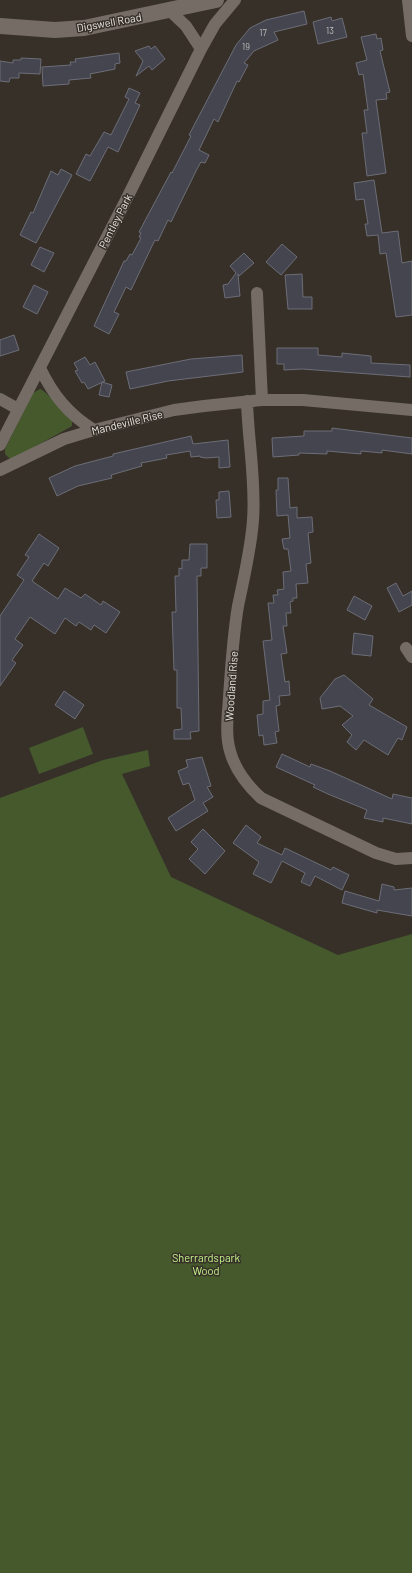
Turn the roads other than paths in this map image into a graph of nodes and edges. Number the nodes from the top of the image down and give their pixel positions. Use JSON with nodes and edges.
{"nodes":[{"id":1,"x":216,"y":0,"type":"edge"},
{"id":2,"x":235,"y":0,"type":"edge"},
{"id":3,"x":408,"y":0,"type":"edge"},
{"id":4,"x":168,"y":10,"type":"junction"},
{"id":5,"x":0,"y":26,"type":"edge"},
{"id":6,"x":412,"y":36,"type":"edge"},
{"id":7,"x":201,"y":49,"type":"junction"},
{"id":8,"x":257,"y":293,"type":"dead end"},
{"id":9,"x":40,"y":368,"type":"junction"},
{"id":10,"x":0,"y":399,"type":"edge"},
{"id":11,"x":262,"y":400,"type":"junction"},
{"id":12,"x":247,"y":401,"type":"junction"},
{"id":13,"x":18,"y":409,"type":"junction"},
{"id":14,"x":412,"y":410,"type":"edge"},
{"id":15,"x":94,"y":430,"type":"junction"},
{"id":16,"x":0,"y":445,"type":"edge"},
{"id":17,"x":0,"y":470,"type":"edge"},
{"id":18,"x":412,"y":858,"type":"edge"}],
"edges":[{"from":1,"to":4,"type":"street","name":"Digswell Road"},
{"from":2,"to":7,"type":"street","name":"Pentley Park"},
{"from":3,"to":6,"type":"street"},
{"from":4,"to":5,"type":"street","name":"Digswell Road"},
{"from":4,"to":7,"type":"street"},
{"from":7,"to":9,"type":"street","name":"Pentley Park"},
{"from":8,"to":11,"type":"street"},
{"from":9,"to":13,"type":"street","name":"Pentley Park"},
{"from":9,"to":15,"type":"street"},
{"from":10,"to":13,"type":"street"},
{"from":11,"to":12,"type":"street","name":"Mandeville Rise"},
{"from":11,"to":14,"type":"street","name":"Mandeville Rise"},
{"from":12,"to":15,"type":"street","name":"Mandeville Rise"},
{"from":12,"to":18,"type":"street","name":"Woodland Rise"},
{"from":13,"to":16,"type":"street","name":"Pentley Park"},
{"from":15,"to":17,"type":"street","name":"Mandeville Rise"}]}
